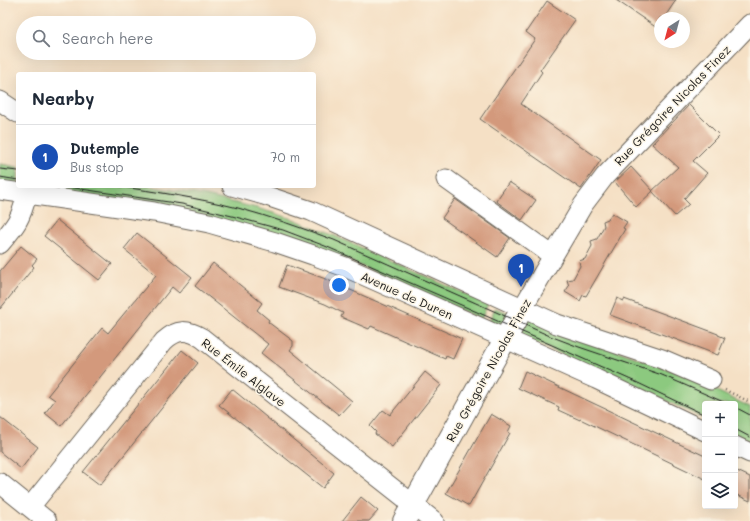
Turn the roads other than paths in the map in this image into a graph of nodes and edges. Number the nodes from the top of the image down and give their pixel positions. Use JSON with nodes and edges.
{"nodes":[{"id":1,"x":750,"y":24,"type":"edge"},
{"id":2,"x":0,"y":101,"type":"edge"},
{"id":3,"x":16,"y":112,"type":"edge"},
{"id":4,"x":446,"y":178,"type":"dead end"},
{"id":5,"x":239,"y":188,"type":"edge"},
{"id":6,"x":0,"y":190,"type":"edge"},
{"id":7,"x":27,"y":194,"type":"junction"},
{"id":8,"x":0,"y":244,"type":"edge"},
{"id":9,"x":553,"y":256,"type":"junction"},
{"id":10,"x":523,"y":307,"type":"junction"},
{"id":11,"x":505,"y":339,"type":"junction"},
{"id":12,"x":711,"y":380,"type":"road end"},
{"id":13,"x":702,"y":431,"type":"edge"},
{"id":14,"x":738,"y":447,"type":"edge"},
{"id":15,"x":750,"y":453,"type":"edge"},
{"id":16,"x":0,"y":483,"type":"edge"},
{"id":17,"x":30,"y":507,"type":"junction"},
{"id":18,"x":409,"y":513,"type":"edge"},
{"id":19,"x":47,"y":521,"type":"edge"},
{"id":20,"x":434,"y":521,"type":"edge"}],
"edges":[{"from":1,"to":9,"type":"street","name":"Rue Grégoire Nicolas Finez"},
{"from":2,"to":3,"type":"street"},
{"from":4,"to":9,"type":"street"},
{"from":5,"to":10,"type":"street"},
{"from":6,"to":7,"type":"street","name":"Avenue de Duren"},
{"from":7,"to":8,"type":"street"},
{"from":7,"to":11,"type":"street","name":"Avenue de Duren"},
{"from":9,"to":10,"type":"street","name":"Rue Grégoire Nicolas Finez"},
{"from":10,"to":11,"type":"main road","name":"Rue Grégoire Nicolas Finez"},
{"from":10,"to":12,"type":"street"},
{"from":11,"to":13,"type":"street","name":"Avenue de Duren"},
{"from":11,"to":18,"type":"main road","name":"Rue Grégoire Nicolas Finez"},
{"from":14,"to":15,"type":"street"},
{"from":16,"to":17,"type":"street"},
{"from":17,"to":18,"type":"street","name":"Rue Émile Alglave"},
{"from":17,"to":19,"type":"street"},
{"from":18,"to":20,"type":"street","name":"Rue Émile Alglave"}]}
